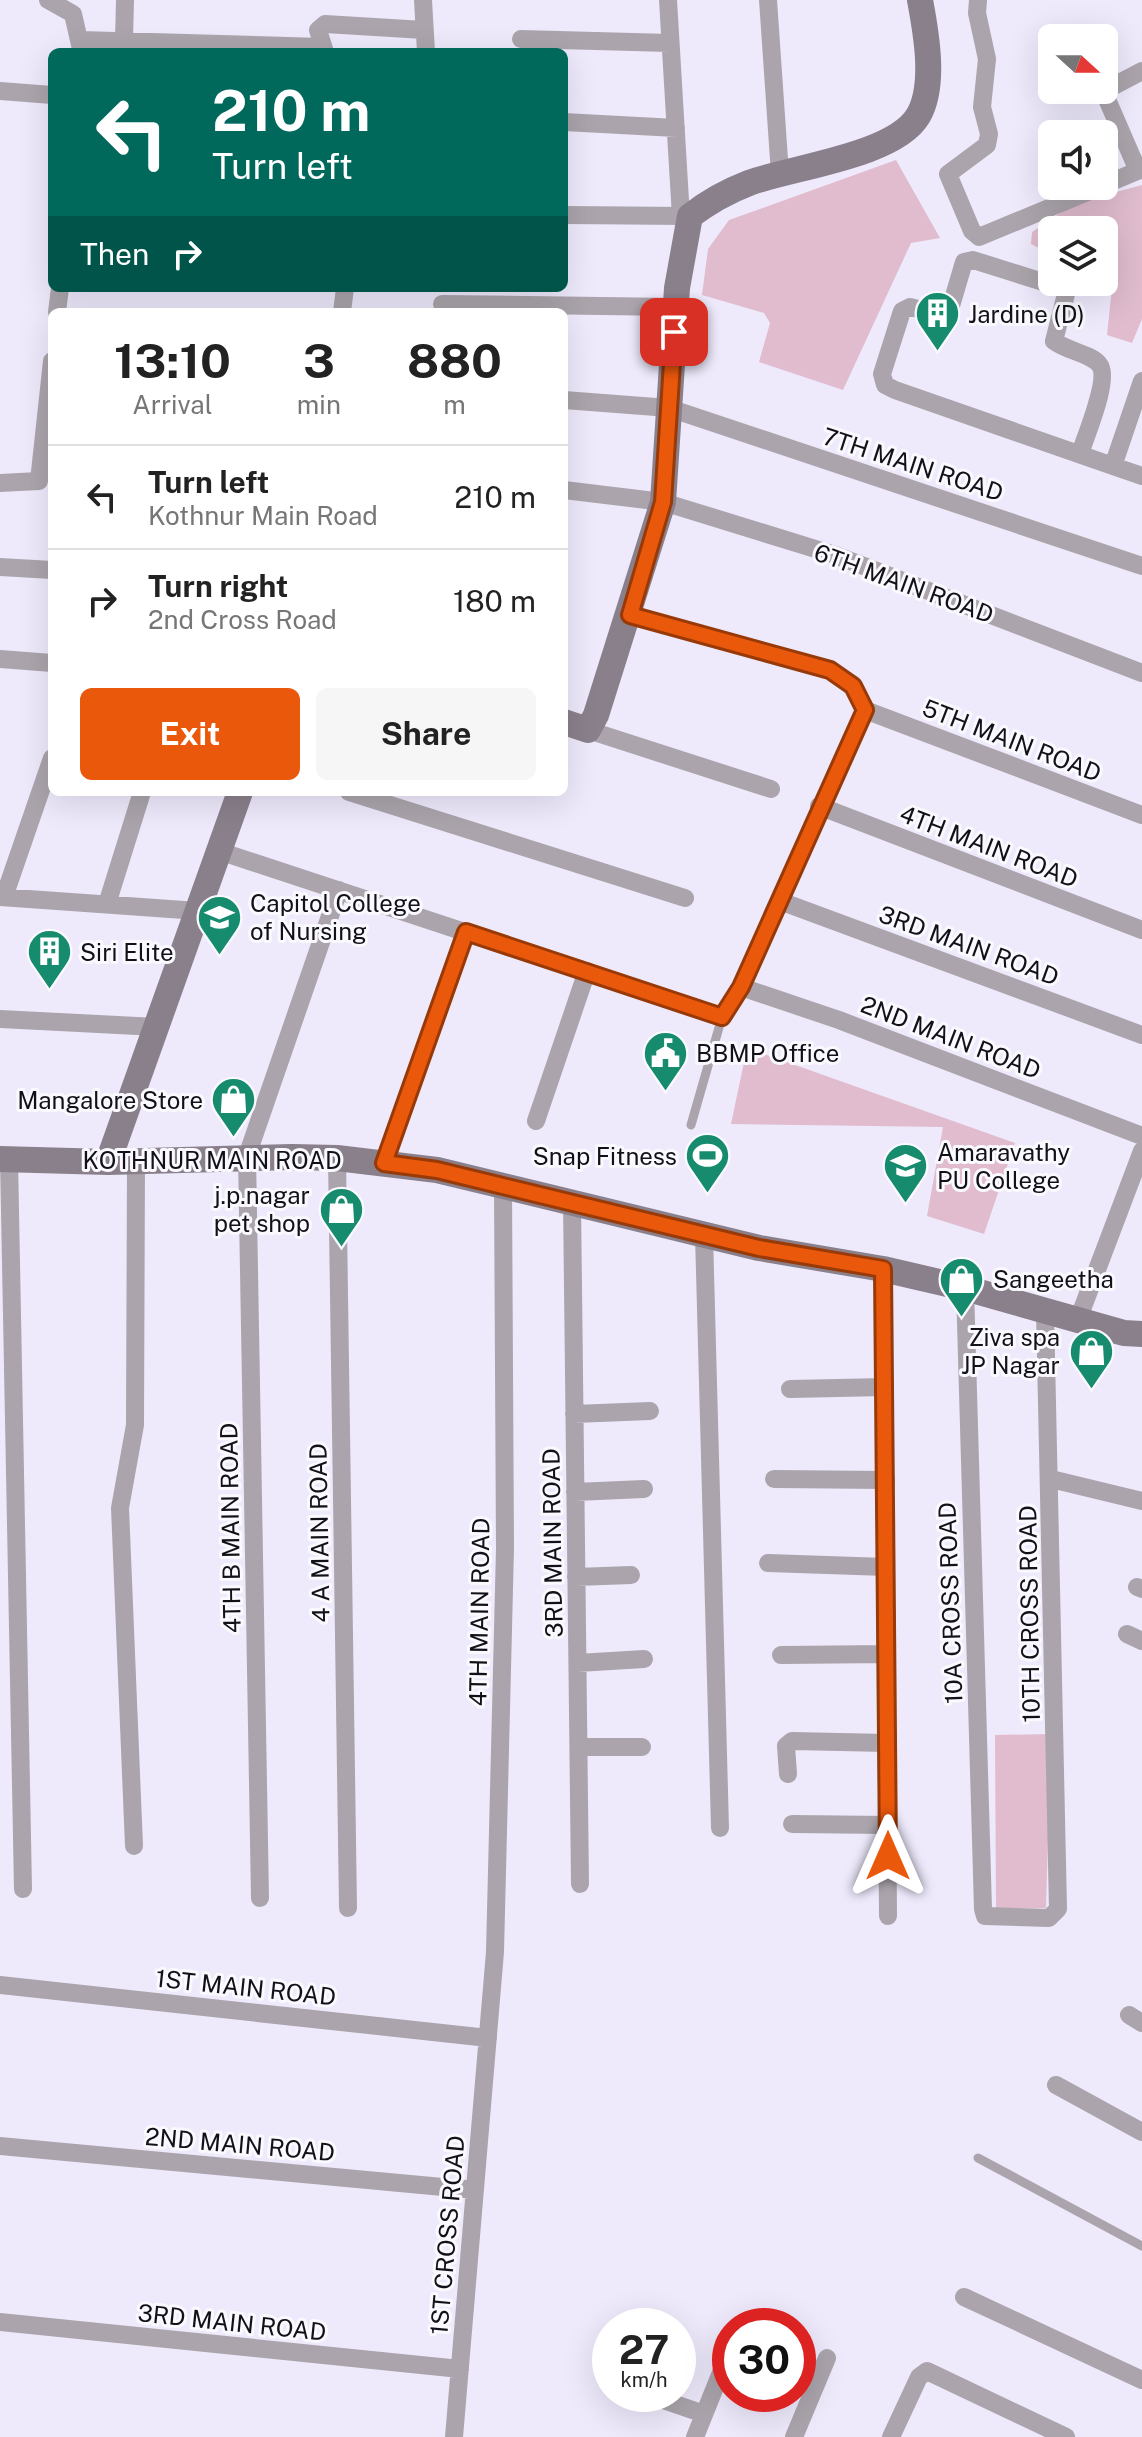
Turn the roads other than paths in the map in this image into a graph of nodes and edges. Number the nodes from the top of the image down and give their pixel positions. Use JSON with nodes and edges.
{"nodes":[{"id":1,"x":48,"y":0,"type":"edge"},
{"id":2,"x":125,"y":0,"type":"edge"},
{"id":3,"x":423,"y":0,"type":"edge"},
{"id":4,"x":668,"y":0,"type":"edge"},
{"id":5,"x":768,"y":0,"type":"edge"},
{"id":6,"x":920,"y":0,"type":"edge"},
{"id":7,"x":978,"y":0,"type":"edge"},
{"id":8,"x":424,"y":30,"type":"junction"},
{"id":9,"x":521,"y":39,"type":"dead end"},
{"id":10,"x":124,"y":40,"type":"junction"},
{"id":11,"x":670,"y":43,"type":"junction"},
{"id":12,"x":81,"y":46,"type":"edge"},
{"id":13,"x":301,"y":48,"type":"edge"},
{"id":14,"x":323,"y":48,"type":"edge"},
{"id":15,"x":426,"y":48,"type":"edge"},
{"id":16,"x":1142,"y":71,"type":"edge"},
{"id":17,"x":1118,"y":84,"type":"edge"},
{"id":18,"x":0,"y":91,"type":"edge"},
{"id":19,"x":48,"y":95,"type":"edge"},
{"id":20,"x":1110,"y":104,"type":"edge"},
{"id":21,"x":568,"y":122,"type":"edge"},
{"id":22,"x":676,"y":128,"type":"junction"},
{"id":23,"x":1140,"y":170,"type":"edge"},
{"id":24,"x":780,"y":174,"type":"junction"},
{"id":25,"x":1118,"y":180,"type":"edge"},
{"id":26,"x":1069,"y":200,"type":"edge"},
{"id":27,"x":568,"y":215,"type":"edge"},
{"id":28,"x":685,"y":216,"type":"junction"},
{"id":29,"x":442,"y":301,"type":"edge"},
{"id":30,"x":676,"y":307,"type":"junction"},
{"id":31,"x":1142,"y":381,"type":"edge"},
{"id":32,"x":48,"y":398,"type":"edge"},
{"id":33,"x":568,"y":400,"type":"edge"},
{"id":34,"x":669,"y":408,"type":"junction"},
{"id":35,"x":1080,"y":454,"type":"junction"},
{"id":36,"x":1113,"y":466,"type":"junction"},
{"id":37,"x":1142,"y":476,"type":"edge"},
{"id":38,"x":0,"y":483,"type":"edge"},
{"id":39,"x":568,"y":490,"type":"edge"},
{"id":40,"x":663,"y":502,"type":"junction"},
{"id":41,"x":1142,"y":566,"type":"edge"},
{"id":42,"x":0,"y":567,"type":"edge"},
{"id":43,"x":48,"y":570,"type":"edge"},
{"id":44,"x":630,"y":615,"type":"junction"},
{"id":45,"x":0,"y":659,"type":"edge"},
{"id":46,"x":48,"y":663,"type":"edge"},
{"id":47,"x":1142,"y":673,"type":"edge"},
{"id":48,"x":865,"y":710,"type":"junction"},
{"id":49,"x":576,"y":726,"type":"edge"},
{"id":50,"x":48,"y":769,"type":"edge"},
{"id":51,"x":771,"y":789,"type":"dead end"},
{"id":52,"x":141,"y":796,"type":"edge"},
{"id":53,"x":239,"y":796,"type":"edge"},
{"id":54,"x":362,"y":796,"type":"edge"},
{"id":55,"x":819,"y":806,"type":"junction"},
{"id":56,"x":1142,"y":815,"type":"edge"},
{"id":57,"x":219,"y":851,"type":"junction"},
{"id":58,"x":339,"y":890,"type":"junction"},
{"id":59,"x":2,"y":897,"type":"edge"},
{"id":60,"x":685,"y":898,"type":"dead end"},
{"id":61,"x":780,"y":901,"type":"junction"},
{"id":62,"x":107,"y":904,"type":"junction"},
{"id":63,"x":198,"y":911,"type":"junction"},
{"id":64,"x":1142,"y":930,"type":"edge"},
{"id":65,"x":466,"y":932,"type":"junction"},
{"id":66,"x":587,"y":971,"type":"junction"},
{"id":67,"x":741,"y":987,"type":"junction"},
{"id":68,"x":722,"y":1017,"type":"junction"},
{"id":69,"x":0,"y":1019,"type":"edge"},
{"id":70,"x":157,"y":1027,"type":"junction"},
{"id":71,"x":1142,"y":1035,"type":"edge"},
{"id":72,"x":536,"y":1121,"type":"dead end"},
{"id":73,"x":691,"y":1125,"type":"dead end"},
{"id":74,"x":1142,"y":1136,"type":"edge"},
{"id":75,"x":1142,"y":1151,"type":"edge"},
{"id":76,"x":247,"y":1156,"type":"junction"},
{"id":77,"x":337,"y":1158,"type":"junction"},
{"id":78,"x":4,"y":1159,"type":"edge"},
{"id":79,"x":136,"y":1161,"type":"junction"},
{"id":80,"x":108,"y":1162,"type":"junction"},
{"id":81,"x":384,"y":1163,"type":"junction"},
{"id":82,"x":503,"y":1187,"type":"junction"},
{"id":83,"x":572,"y":1202,"type":"junction"},
{"id":84,"x":704,"y":1235,"type":"junction"},
{"id":85,"x":883,"y":1269,"type":"junction"},
{"id":86,"x":965,"y":1288,"type":"junction"},
{"id":87,"x":1045,"y":1311,"type":"junction"},
{"id":88,"x":1078,"y":1320,"type":"junction"},
{"id":89,"x":1136,"y":1337,"type":"edge"},
{"id":90,"x":885,"y":1387,"type":"junction"},
{"id":91,"x":790,"y":1389,"type":"dead end"},
{"id":92,"x":650,"y":1411,"type":"dead end"},
{"id":93,"x":574,"y":1414,"type":"junction"},
{"id":94,"x":774,"y":1479,"type":"dead end"},
{"id":95,"x":1051,"y":1479,"type":"junction"},
{"id":96,"x":886,"y":1480,"type":"junction"},
{"id":97,"x":644,"y":1489,"type":"dead end"},
{"id":98,"x":575,"y":1492,"type":"junction"},
{"id":99,"x":1142,"y":1501,"type":"edge"},
{"id":100,"x":768,"y":1563,"type":"dead end"},
{"id":101,"x":886,"y":1567,"type":"junction"},
{"id":102,"x":631,"y":1575,"type":"dead end"},
{"id":103,"x":576,"y":1577,"type":"junction"},
{"id":104,"x":887,"y":1654,"type":"junction"},
{"id":105,"x":781,"y":1655,"type":"dead end"},
{"id":106,"x":644,"y":1659,"type":"dead end"},
{"id":107,"x":578,"y":1663,"type":"junction"},
{"id":108,"x":887,"y":1743,"type":"junction"},
{"id":109,"x":579,"y":1747,"type":"junction"},
{"id":110,"x":642,"y":1747,"type":"dead end"},
{"id":111,"x":788,"y":1774,"type":"dead end"},
{"id":112,"x":792,"y":1824,"type":"dead end"},
{"id":113,"x":888,"y":1825,"type":"junction"},
{"id":114,"x":720,"y":1828,"type":"dead end"},
{"id":115,"x":134,"y":1846,"type":"dead end"},
{"id":116,"x":580,"y":1884,"type":"dead end"},
{"id":117,"x":23,"y":1889,"type":"dead end"},
{"id":118,"x":260,"y":1898,"type":"dead end"},
{"id":119,"x":348,"y":1908,"type":"dead end"},
{"id":120,"x":1055,"y":1915,"type":"joint"},
{"id":121,"x":888,"y":1916,"type":"dead end"},
{"id":122,"x":0,"y":1985,"type":"edge"},
{"id":123,"x":488,"y":2038,"type":"junction"},
{"id":124,"x":1056,"y":2085,"type":"dead end"},
{"id":125,"x":1142,"y":2132,"type":"edge"},
{"id":126,"x":0,"y":2146,"type":"edge"},
{"id":127,"x":978,"y":2158,"type":"dead end"},
{"id":128,"x":475,"y":2190,"type":"junction"},
{"id":129,"x":1142,"y":2246,"type":"edge"},
{"id":130,"x":964,"y":2297,"type":"dead end"},
{"id":131,"x":0,"y":2322,"type":"edge"},
{"id":132,"x":827,"y":2358,"type":"dead end"},
{"id":133,"x":460,"y":2369,"type":"junction"},
{"id":134,"x":1142,"y":2380,"type":"edge"},
{"id":135,"x":712,"y":2394,"type":"edge"},
{"id":136,"x":696,"y":2411,"type":"edge"},
{"id":137,"x":704,"y":2414,"type":"junction"},
{"id":138,"x":454,"y":2437,"type":"edge"},
{"id":139,"x":695,"y":2437,"type":"edge"},
{"id":140,"x":794,"y":2437,"type":"edge"},
{"id":141,"x":891,"y":2437,"type":"edge"},
{"id":142,"x":1066,"y":2437,"type":"edge"}],
"edges":[{"from":1,"to":12,"type":"street"},
{"from":2,"to":10,"type":"street"},
{"from":3,"to":8,"type":"street"},
{"from":4,"to":11,"type":"street"},
{"from":5,"to":24,"type":"street"},
{"from":6,"to":24,"type":"street"},
{"from":7,"to":26,"type":"street"},
{"from":8,"to":14,"type":"street"},
{"from":8,"to":15,"type":"street"},
{"from":9,"to":11,"type":"street"},
{"from":10,"to":12,"type":"street"},
{"from":10,"to":13,"type":"street"},
{"from":11,"to":22,"type":"street"},
{"from":16,"to":17,"type":"street"},
{"from":18,"to":19,"type":"street"},
{"from":20,"to":23,"type":"street"},
{"from":21,"to":22,"type":"street"},
{"from":22,"to":28,"type":"street"},
{"from":23,"to":25,"type":"street"},
{"from":24,"to":28,"type":"street"},
{"from":27,"to":28,"type":"street"},
{"from":28,"to":30,"type":"street"},
{"from":29,"to":30,"type":"street"},
{"from":30,"to":34,"type":"street"},
{"from":31,"to":36,"type":"street"},
{"from":32,"to":38,"type":"street"},
{"from":33,"to":34,"type":"street","name":"7TH MAIN ROAD"},
{"from":34,"to":40,"type":"street"},
{"from":34,"to":41,"type":"street","name":"7TH MAIN ROAD"},
{"from":35,"to":35,"type":"street"},
{"from":35,"to":36,"type":"street"},
{"from":36,"to":37,"type":"street"},
{"from":39,"to":40,"type":"street","name":"6TH MAIN ROAD"},
{"from":40,"to":44,"type":"street"},
{"from":40,"to":47,"type":"street","name":"6TH MAIN ROAD"},
{"from":42,"to":43,"type":"street"},
{"from":44,"to":48,"type":"street"},
{"from":44,"to":49,"type":"street"},
{"from":45,"to":46,"type":"street"},
{"from":48,"to":55,"type":"street"},
{"from":48,"to":56,"type":"street","name":"5TH MAIN ROAD"},
{"from":49,"to":51,"type":"street"},
{"from":50,"to":59,"type":"street"},
{"from":52,"to":62,"type":"street"},
{"from":53,"to":57,"type":"street"},
{"from":54,"to":60,"type":"street"},
{"from":55,"to":61,"type":"street"},
{"from":55,"to":64,"type":"street","name":"4TH MAIN ROAD"},
{"from":57,"to":58,"type":"street"},
{"from":57,"to":63,"type":"street"},
{"from":58,"to":65,"type":"street"},
{"from":58,"to":76,"type":"street"},
{"from":59,"to":62,"type":"street"},
{"from":61,"to":67,"type":"street"},
{"from":61,"to":71,"type":"street","name":"3RD MAIN ROAD"},
{"from":62,"to":63,"type":"street"},
{"from":63,"to":70,"type":"street"},
{"from":65,"to":66,"type":"street"},
{"from":65,"to":81,"type":"street"},
{"from":66,"to":68,"type":"street"},
{"from":66,"to":72,"type":"street"},
{"from":67,"to":68,"type":"street"},
{"from":67,"to":74,"type":"street","name":"2ND MAIN ROAD"},
{"from":68,"to":73,"type":"lane"},
{"from":69,"to":70,"type":"street"},
{"from":70,"to":80,"type":"street"},
{"from":75,"to":88,"type":"street"},
{"from":76,"to":77,"type":"street","name":"KOTHNUR MAIN ROAD"},
{"from":76,"to":79,"type":"street","name":"KOTHNUR MAIN ROAD"},
{"from":76,"to":118,"type":"street","name":"4TH B MAIN ROAD"},
{"from":77,"to":81,"type":"street","name":"KOTHNUR MAIN ROAD"},
{"from":77,"to":119,"type":"street","name":"4 A MAIN ROAD"},
{"from":78,"to":80,"type":"street","name":"KOTHNUR MAIN ROAD"},
{"from":78,"to":117,"type":"street"},
{"from":79,"to":80,"type":"street","name":"KOTHNUR MAIN ROAD"},
{"from":79,"to":115,"type":"street"},
{"from":81,"to":82,"type":"street","name":"KOTHNUR MAIN ROAD"},
{"from":82,"to":83,"type":"street","name":"KOTHNUR MAIN ROAD"},
{"from":82,"to":123,"type":"street","name":"4TH MAIN ROAD"},
{"from":83,"to":84,"type":"street","name":"KOTHNUR MAIN ROAD"},
{"from":83,"to":93,"type":"street","name":"3RD MAIN ROAD"},
{"from":84,"to":85,"type":"street","name":"KOTHNUR MAIN ROAD"},
{"from":84,"to":114,"type":"street"},
{"from":85,"to":86,"type":"street","name":"KOTHNUR MAIN ROAD"},
{"from":85,"to":90,"type":"street"},
{"from":86,"to":87,"type":"street","name":"KOTHNUR MAIN ROAD"},
{"from":86,"to":120,"type":"street","name":"10A CROSS ROAD"},
{"from":87,"to":88,"type":"street","name":"KOTHNUR MAIN ROAD"},
{"from":87,"to":95,"type":"street","name":"10TH CROSS ROAD"},
{"from":88,"to":89,"type":"street","name":"KOTHNUR MAIN ROAD"},
{"from":90,"to":91,"type":"street"},
{"from":90,"to":96,"type":"street"},
{"from":92,"to":93,"type":"street"},
{"from":93,"to":98,"type":"street","name":"3RD MAIN ROAD"},
{"from":94,"to":96,"type":"street"},
{"from":95,"to":99,"type":"street"},
{"from":95,"to":120,"type":"street","name":"10TH CROSS ROAD"},
{"from":96,"to":101,"type":"street"},
{"from":97,"to":98,"type":"street"},
{"from":98,"to":103,"type":"street","name":"3RD MAIN ROAD"},
{"from":100,"to":101,"type":"street"},
{"from":101,"to":104,"type":"street"},
{"from":102,"to":103,"type":"street"},
{"from":103,"to":107,"type":"street","name":"3RD MAIN ROAD"},
{"from":104,"to":105,"type":"street"},
{"from":104,"to":108,"type":"street"},
{"from":106,"to":107,"type":"street"},
{"from":107,"to":109,"type":"street","name":"3RD MAIN ROAD"},
{"from":108,"to":111,"type":"street"},
{"from":108,"to":113,"type":"street"},
{"from":109,"to":110,"type":"street"},
{"from":109,"to":116,"type":"street","name":"3RD MAIN ROAD"},
{"from":112,"to":113,"type":"street"},
{"from":113,"to":121,"type":"street"},
{"from":122,"to":123,"type":"street","name":"1ST MAIN ROAD"},
{"from":123,"to":128,"type":"street","name":"1ST CROSS ROAD"},
{"from":124,"to":125,"type":"street"},
{"from":126,"to":128,"type":"street","name":"2ND MAIN ROAD"},
{"from":127,"to":129,"type":"lane"},
{"from":128,"to":133,"type":"street","name":"1ST CROSS ROAD"},
{"from":130,"to":134,"type":"street"},
{"from":131,"to":133,"type":"street","name":"3RD MAIN ROAD"},
{"from":132,"to":140,"type":"street"},
{"from":133,"to":138,"type":"street","name":"1ST CROSS ROAD"},
{"from":135,"to":137,"type":"street"},
{"from":136,"to":137,"type":"street"},
{"from":137,"to":139,"type":"street"},
{"from":141,"to":142,"type":"street"}]}
